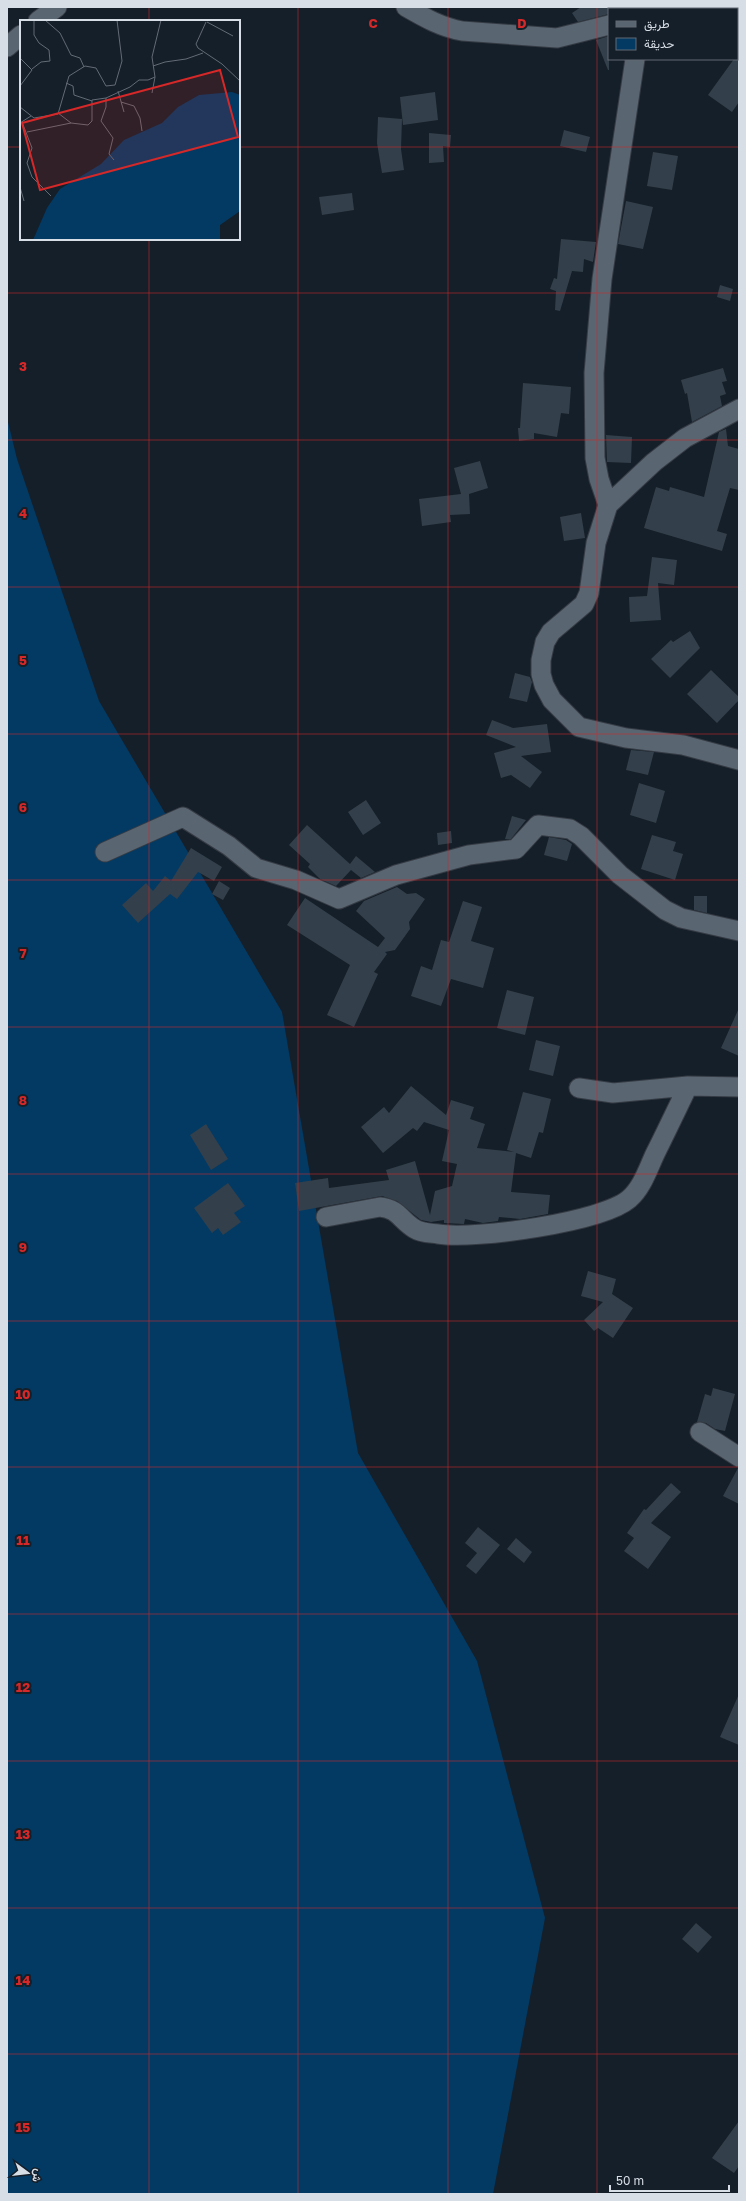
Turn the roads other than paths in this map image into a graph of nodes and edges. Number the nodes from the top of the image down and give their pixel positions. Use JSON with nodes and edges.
{"nodes":[{"id":1,"x":57,"y":7,"type":"edge"},
{"id":2,"x":406,"y":7,"type":"edge"},
{"id":3,"x":39,"y":20,"type":"edge"},
{"id":4,"x":608,"y":25,"type":"edge"},
{"id":5,"x":20,"y":36,"type":"edge"},
{"id":6,"x":7,"y":47,"type":"edge"},
{"id":7,"x":635,"y":60,"type":"edge"},
{"id":8,"x":739,"y":408,"type":"edge"},
{"id":9,"x":608,"y":505,"type":"junction"},
{"id":10,"x":739,"y":760,"type":"edge"},
{"id":11,"x":105,"y":852,"type":"dead end"},
{"id":12,"x":739,"y":931,"type":"edge"},
{"id":13,"x":688,"y":1086,"type":"junction"},
{"id":14,"x":739,"y":1087,"type":"edge"},
{"id":15,"x":579,"y":1088,"type":"dead end"},
{"id":16,"x":326,"y":1217,"type":"dead end"},
{"id":17,"x":700,"y":1432,"type":"dead end"},
{"id":18,"x":739,"y":1456,"type":"edge"}],
"edges":[{"from":1,"to":3,"type":"street"},
{"from":2,"to":4,"type":"street"},
{"from":5,"to":6,"type":"street"},
{"from":7,"to":9,"type":"street"},
{"from":8,"to":9,"type":"street"},
{"from":9,"to":10,"type":"street"},
{"from":11,"to":12,"type":"street"},
{"from":13,"to":14,"type":"street"},
{"from":13,"to":15,"type":"street"},
{"from":13,"to":16,"type":"street"},
{"from":17,"to":18,"type":"street"}]}
